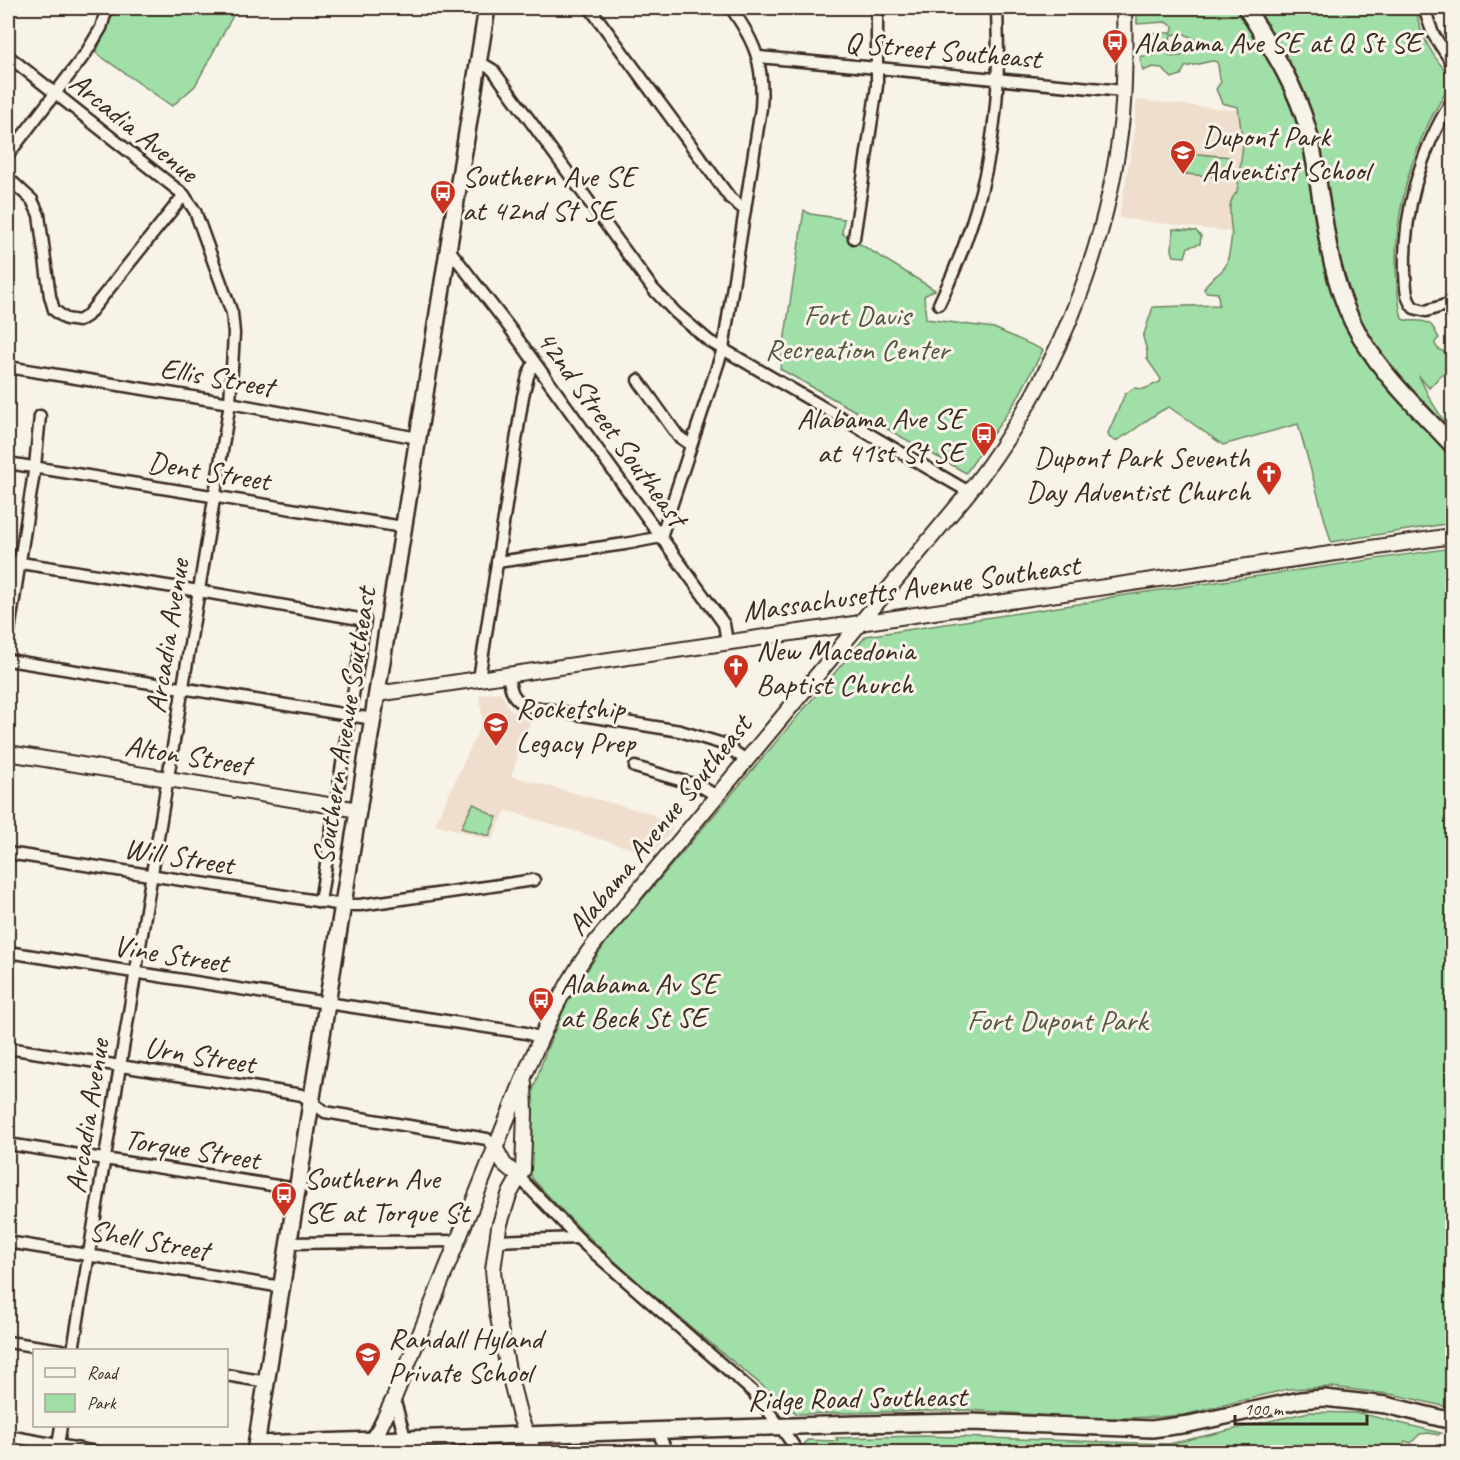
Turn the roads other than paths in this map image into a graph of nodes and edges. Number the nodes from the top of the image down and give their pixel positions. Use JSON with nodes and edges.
{"nodes":[{"id":1,"x":107,"y":8,"type":"edge"},
{"id":2,"x":487,"y":8,"type":"edge"},
{"id":3,"x":590,"y":8,"type":"edge"},
{"id":4,"x":731,"y":8,"type":"edge"},
{"id":5,"x":877,"y":8,"type":"edge"},
{"id":6,"x":997,"y":8,"type":"edge"},
{"id":7,"x":1124,"y":8,"type":"edge"},
{"id":8,"x":1246,"y":8,"type":"edge"},
{"id":9,"x":1424,"y":8,"type":"edge"},
{"id":10,"x":8,"y":56,"type":"edge"},
{"id":11,"x":759,"y":57,"type":"junction"},
{"id":12,"x":478,"y":61,"type":"junction"},
{"id":13,"x":1452,"y":63,"type":"edge"},
{"id":14,"x":878,"y":68,"type":"junction"},
{"id":15,"x":997,"y":79,"type":"junction"},
{"id":16,"x":1123,"y":91,"type":"junction"},
{"id":17,"x":56,"y":94,"type":"junction"},
{"id":18,"x":1452,"y":100,"type":"edge"},
{"id":19,"x":8,"y":155,"type":"edge"},
{"id":20,"x":8,"y":178,"type":"edge"},
{"id":21,"x":184,"y":195,"type":"junction"},
{"id":22,"x":745,"y":210,"type":"junction"},
{"id":23,"x":854,"y":238,"type":"dead end"},
{"id":24,"x":448,"y":248,"type":"junction"},
{"id":25,"x":1452,"y":303,"type":"edge"},
{"id":26,"x":939,"y":304,"type":"dead end"},
{"id":27,"x":723,"y":349,"type":"junction"},
{"id":28,"x":534,"y":362,"type":"junction"},
{"id":29,"x":8,"y":367,"type":"edge"},
{"id":30,"x":638,"y":380,"type":"dead end"},
{"id":31,"x":230,"y":403,"type":"junction"},
{"id":32,"x":40,"y":416,"type":"dead end"},
{"id":33,"x":418,"y":438,"type":"junction"},
{"id":34,"x":691,"y":445,"type":"junction"},
{"id":35,"x":1452,"y":445,"type":"edge"},
{"id":36,"x":8,"y":463,"type":"edge"},
{"id":37,"x":35,"y":466,"type":"junction"},
{"id":38,"x":969,"y":492,"type":"junction"},
{"id":39,"x":215,"y":497,"type":"junction"},
{"id":40,"x":404,"y":527,"type":"junction"},
{"id":41,"x":1452,"y":536,"type":"edge"},
{"id":42,"x":661,"y":537,"type":"junction"},
{"id":43,"x":8,"y":561,"type":"edge"},
{"id":44,"x":497,"y":562,"type":"junction"},
{"id":45,"x":20,"y":563,"type":"junction"},
{"id":46,"x":199,"y":591,"type":"junction"},
{"id":47,"x":861,"y":622,"type":"junction"},
{"id":48,"x":8,"y":637,"type":"edge"},
{"id":49,"x":727,"y":642,"type":"junction"},
{"id":50,"x":8,"y":660,"type":"edge"},
{"id":51,"x":508,"y":675,"type":"junction"},
{"id":52,"x":479,"y":679,"type":"junction"},
{"id":53,"x":183,"y":688,"type":"junction"},
{"id":54,"x":377,"y":694,"type":"junction"},
{"id":55,"x":350,"y":715,"type":"junction"},
{"id":56,"x":373,"y":719,"type":"junction"},
{"id":57,"x":8,"y":753,"type":"edge"},
{"id":58,"x":746,"y":760,"type":"junction"},
{"id":59,"x":635,"y":767,"type":"dead end"},
{"id":60,"x":168,"y":779,"type":"junction"},
{"id":61,"x":717,"y":796,"type":"junction"},
{"id":62,"x":335,"y":807,"type":"junction"},
{"id":63,"x":359,"y":810,"type":"junction"},
{"id":64,"x":8,"y":853,"type":"edge"},
{"id":65,"x":152,"y":876,"type":"junction"},
{"id":66,"x":534,"y":880,"type":"dead end"},
{"id":67,"x":320,"y":902,"type":"junction"},
{"id":68,"x":343,"y":905,"type":"junction"},
{"id":69,"x":8,"y":952,"type":"edge"},
{"id":70,"x":135,"y":972,"type":"junction"},
{"id":71,"x":327,"y":1003,"type":"junction"},
{"id":72,"x":541,"y":1038,"type":"junction"},
{"id":73,"x":8,"y":1048,"type":"edge"},
{"id":74,"x":120,"y":1066,"type":"junction"},
{"id":75,"x":524,"y":1078,"type":"junction"},
{"id":76,"x":312,"y":1102,"type":"junction"},
{"id":77,"x":8,"y":1144,"type":"edge"},
{"id":78,"x":496,"y":1149,"type":"junction"},
{"id":79,"x":105,"y":1159,"type":"junction"},
{"id":80,"x":518,"y":1176,"type":"junction"},
{"id":81,"x":297,"y":1189,"type":"junction"},
{"id":82,"x":578,"y":1238,"type":"junction"},
{"id":83,"x":457,"y":1241,"type":"junction"},
{"id":84,"x":496,"y":1241,"type":"junction"},
{"id":85,"x":8,"y":1242,"type":"edge"},
{"id":86,"x":289,"y":1243,"type":"junction"},
{"id":87,"x":89,"y":1254,"type":"junction"},
{"id":88,"x":282,"y":1287,"type":"junction"},
{"id":89,"x":8,"y":1342,"type":"edge"},
{"id":90,"x":54,"y":1349,"type":"edge"},
{"id":91,"x":73,"y":1349,"type":"edge"},
{"id":92,"x":228,"y":1376,"type":"edge"},
{"id":93,"x":267,"y":1382,"type":"junction"},
{"id":94,"x":394,"y":1398,"type":"junction"},
{"id":95,"x":1452,"y":1421,"type":"edge"},
{"id":96,"x":780,"y":1426,"type":"junction"},
{"id":97,"x":61,"y":1427,"type":"edge"},
{"id":98,"x":657,"y":1430,"type":"junction"},
{"id":99,"x":527,"y":1435,"type":"junction"},
{"id":100,"x":8,"y":1436,"type":"edge"},
{"id":101,"x":58,"y":1446,"type":"junction"},
{"id":102,"x":368,"y":1446,"type":"edge"},
{"id":103,"x":407,"y":1446,"type":"edge"},
{"id":104,"x":256,"y":1448,"type":"edge"},
{"id":105,"x":96,"y":1452,"type":"edge"},
{"id":106,"x":534,"y":1452,"type":"edge"},
{"id":107,"x":667,"y":1452,"type":"edge"},
{"id":108,"x":798,"y":1452,"type":"edge"}],
"edges":[{"from":1,"to":17,"type":"street"},
{"from":2,"to":12,"type":"main road","name":"Southern Avenue Southeast"},
{"from":3,"to":22,"type":"street"},
{"from":4,"to":11,"type":"street"},
{"from":5,"to":14,"type":"street"},
{"from":6,"to":15,"type":"street"},
{"from":7,"to":16,"type":"street","name":"Alabama Avenue Southeast"},
{"from":8,"to":35,"type":"main road"},
{"from":9,"to":13,"type":"street"},
{"from":10,"to":17,"type":"street","name":"Arcadia Avenue"},
{"from":11,"to":14,"type":"street","name":"Q Street Southeast"},
{"from":11,"to":22,"type":"street"},
{"from":12,"to":24,"type":"main road","name":"Southern Avenue Southeast"},
{"from":12,"to":27,"type":"street"},
{"from":14,"to":15,"type":"street","name":"Q Street Southeast"},
{"from":14,"to":23,"type":"street"},
{"from":15,"to":16,"type":"street","name":"Q Street Southeast"},
{"from":15,"to":26,"type":"street"},
{"from":16,"to":38,"type":"street","name":"Alabama Avenue Southeast"},
{"from":17,"to":19,"type":"street"},
{"from":17,"to":21,"type":"street","name":"Arcadia Avenue"},
{"from":18,"to":25,"type":"street"},
{"from":20,"to":21,"type":"street"},
{"from":21,"to":31,"type":"street","name":"Arcadia Avenue"},
{"from":22,"to":27,"type":"street"},
{"from":24,"to":28,"type":"street","name":"42nd Street Southeast"},
{"from":24,"to":33,"type":"main road","name":"Southern Avenue Southeast"},
{"from":27,"to":34,"type":"street"},
{"from":27,"to":38,"type":"street"},
{"from":28,"to":42,"type":"street","name":"42nd Street Southeast"},
{"from":28,"to":44,"type":"street"},
{"from":29,"to":31,"type":"street","name":"Ellis Street"},
{"from":30,"to":34,"type":"street"},
{"from":31,"to":33,"type":"street","name":"Ellis Street"},
{"from":31,"to":39,"type":"street","name":"Arcadia Avenue"},
{"from":32,"to":37,"type":"street"},
{"from":33,"to":40,"type":"main road","name":"Southern Avenue Southeast"},
{"from":34,"to":42,"type":"street"},
{"from":36,"to":37,"type":"street","name":"Dent Street"},
{"from":37,"to":39,"type":"street","name":"Dent Street"},
{"from":37,"to":45,"type":"street"},
{"from":38,"to":47,"type":"street","name":"Alabama Avenue Southeast"},
{"from":39,"to":40,"type":"street","name":"Dent Street"},
{"from":39,"to":46,"type":"street","name":"Arcadia Avenue"},
{"from":40,"to":54,"type":"main road","name":"Southern Avenue Southeast"},
{"from":41,"to":47,"type":"street","name":"Massachusetts Avenue Southeast"},
{"from":42,"to":44,"type":"street"},
{"from":42,"to":49,"type":"street","name":"42nd Street Southeast"},
{"from":43,"to":45,"type":"street"},
{"from":44,"to":52,"type":"street"},
{"from":45,"to":46,"type":"street"},
{"from":45,"to":48,"type":"street"},
{"from":46,"to":53,"type":"street","name":"Arcadia Avenue"},
{"from":46,"to":55,"type":"street"},
{"from":47,"to":49,"type":"street","name":"Massachusetts Avenue Southeast"},
{"from":47,"to":58,"type":"street","name":"Alabama Avenue Southeast"},
{"from":49,"to":51,"type":"street","name":"Massachusetts Avenue Southeast"},
{"from":50,"to":53,"type":"street"},
{"from":51,"to":52,"type":"street","name":"Massachusetts Avenue Southeast"},
{"from":51,"to":58,"type":"street"},
{"from":52,"to":54,"type":"street","name":"Massachusetts Avenue Southeast"},
{"from":53,"to":55,"type":"street"},
{"from":53,"to":60,"type":"street","name":"Arcadia Avenue"},
{"from":54,"to":56,"type":"main road","name":"Southern Avenue Southeast"},
{"from":55,"to":56,"type":"street"},
{"from":55,"to":62,"type":"street"},
{"from":56,"to":63,"type":"main road","name":"Southern Avenue Southeast"},
{"from":57,"to":60,"type":"street","name":"Alton Street"},
{"from":58,"to":61,"type":"street","name":"Alabama Avenue Southeast"},
{"from":59,"to":61,"type":"street"},
{"from":60,"to":62,"type":"street","name":"Alton Street"},
{"from":60,"to":65,"type":"street","name":"Arcadia Avenue"},
{"from":61,"to":72,"type":"street","name":"Alabama Avenue Southeast"},
{"from":62,"to":63,"type":"street","name":"Alton Street"},
{"from":62,"to":67,"type":"street"},
{"from":63,"to":68,"type":"main road","name":"Southern Avenue Southeast"},
{"from":64,"to":65,"type":"street","name":"Will Street"},
{"from":65,"to":67,"type":"street","name":"Will Street"},
{"from":65,"to":70,"type":"street","name":"Arcadia Avenue"},
{"from":66,"to":68,"type":"street","name":"Will Street"},
{"from":67,"to":68,"type":"street","name":"Will Street"},
{"from":68,"to":71,"type":"main road","name":"Southern Avenue Southeast"},
{"from":69,"to":70,"type":"street","name":"Vine Street"},
{"from":70,"to":71,"type":"street","name":"Vine Street"},
{"from":70,"to":74,"type":"street","name":"Arcadia Avenue"},
{"from":71,"to":72,"type":"street","name":"Vine Street"},
{"from":71,"to":76,"type":"main road","name":"Southern Avenue Southeast"},
{"from":72,"to":75,"type":"street","name":"Alabama Avenue Southeast"},
{"from":73,"to":74,"type":"street","name":"Urn Street"},
{"from":74,"to":76,"type":"street","name":"Urn Street"},
{"from":74,"to":79,"type":"street","name":"Arcadia Avenue"},
{"from":75,"to":78,"type":"street","name":"Alabama Avenue Southeast"},
{"from":75,"to":80,"type":"street"},
{"from":76,"to":78,"type":"street","name":"Urn Street"},
{"from":76,"to":81,"type":"main road","name":"Southern Avenue Southeast"},
{"from":77,"to":79,"type":"street","name":"Torque Street"},
{"from":78,"to":80,"type":"street"},
{"from":78,"to":83,"type":"street","name":"Alabama Avenue Southeast"},
{"from":79,"to":81,"type":"street","name":"Torque Street"},
{"from":79,"to":87,"type":"street","name":"Arcadia Avenue"},
{"from":80,"to":82,"type":"street"},
{"from":80,"to":84,"type":"street"},
{"from":81,"to":86,"type":"main road","name":"Southern Avenue Southeast"},
{"from":82,"to":84,"type":"street"},
{"from":82,"to":96,"type":"street"},
{"from":83,"to":86,"type":"street"},
{"from":83,"to":94,"type":"street","name":"Alabama Avenue Southeast"},
{"from":84,"to":99,"type":"street"},
{"from":85,"to":87,"type":"street","name":"Shell Street"},
{"from":86,"to":88,"type":"main road","name":"Southern Avenue Southeast"},
{"from":87,"to":88,"type":"street","name":"Shell Street"},
{"from":87,"to":91,"type":"street","name":"Arcadia Avenue"},
{"from":88,"to":93,"type":"main road","name":"Southern Avenue Southeast"},
{"from":89,"to":90,"type":"street"},
{"from":92,"to":93,"type":"street"},
{"from":93,"to":104,"type":"main road","name":"Southern Avenue Southeast"},
{"from":94,"to":102,"type":"street","name":"Alabama Avenue Southeast"},
{"from":94,"to":103,"type":"street"},
{"from":95,"to":96,"type":"main road","name":"Ridge Road Southeast"},
{"from":96,"to":98,"type":"main road","name":"Ridge Road Southeast"},
{"from":96,"to":108,"type":"street"},
{"from":97,"to":101,"type":"street"},
{"from":98,"to":99,"type":"main road","name":"Ridge Road Southeast"},
{"from":98,"to":107,"type":"street"},
{"from":99,"to":103,"type":"main road","name":"Ridge Road Southeast"},
{"from":99,"to":106,"type":"street"},
{"from":100,"to":101,"type":"street"},
{"from":101,"to":105,"type":"street"},
{"from":102,"to":103,"type":"main road","name":"Ridge Road Southeast"},
{"from":102,"to":104,"type":"main road","name":"Ridge Road Southeast"}]}
